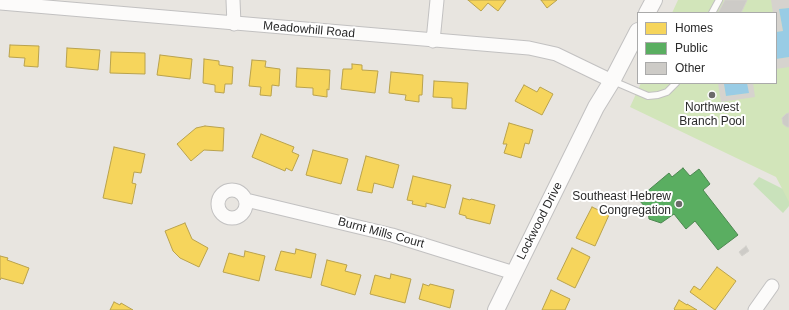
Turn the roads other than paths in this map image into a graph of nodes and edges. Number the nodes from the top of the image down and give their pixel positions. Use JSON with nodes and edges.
{"nodes":[{"id":1,"x":233,"y":0,"type":"edge"},
{"id":2,"x":437,"y":0,"type":"edge"},
{"id":3,"x":654,"y":0,"type":"edge"},
{"id":4,"x":719,"y":0,"type":"edge"},
{"id":5,"x":0,"y":3,"type":"edge"},
{"id":6,"x":49,"y":3,"type":"edge"},
{"id":7,"x":648,"y":12,"type":"edge"},
{"id":8,"x":713,"y":12,"type":"edge"},
{"id":9,"x":234,"y":24,"type":"junction"},
{"id":10,"x":637,"y":33,"type":"edge"},
{"id":11,"x":433,"y":41,"type":"junction"},
{"id":12,"x":610,"y":84,"type":"junction"},
{"id":13,"x":675,"y":84,"type":"edge"},
{"id":14,"x":246,"y":200,"type":"dead end"},
{"id":15,"x":514,"y":273,"type":"junction"},
{"id":16,"x":772,"y":286,"type":"dead end"},
{"id":17,"x":496,"y":310,"type":"edge"},
{"id":18,"x":755,"y":310,"type":"edge"}],
"edges":[{"from":1,"to":9,"type":"street"},
{"from":2,"to":11,"type":"street"},
{"from":3,"to":7,"type":"street"},
{"from":4,"to":8,"type":"lane"},
{"from":5,"to":6,"type":"street","name":"Meadowhill Road"},
{"from":6,"to":9,"type":"street","name":"Meadowhill Road"},
{"from":9,"to":11,"type":"street","name":"Meadowhill Road"},
{"from":10,"to":12,"type":"street","name":"Lockwood Drive"},
{"from":11,"to":12,"type":"street","name":"Meadowhill Road"},
{"from":12,"to":13,"type":"lane"},
{"from":12,"to":15,"type":"street","name":"Lockwood Drive"},
{"from":14,"to":15,"type":"street","name":"Burnt Mills Court"},
{"from":15,"to":17,"type":"street","name":"Lockwood Drive"},
{"from":16,"to":18,"type":"street"}]}
